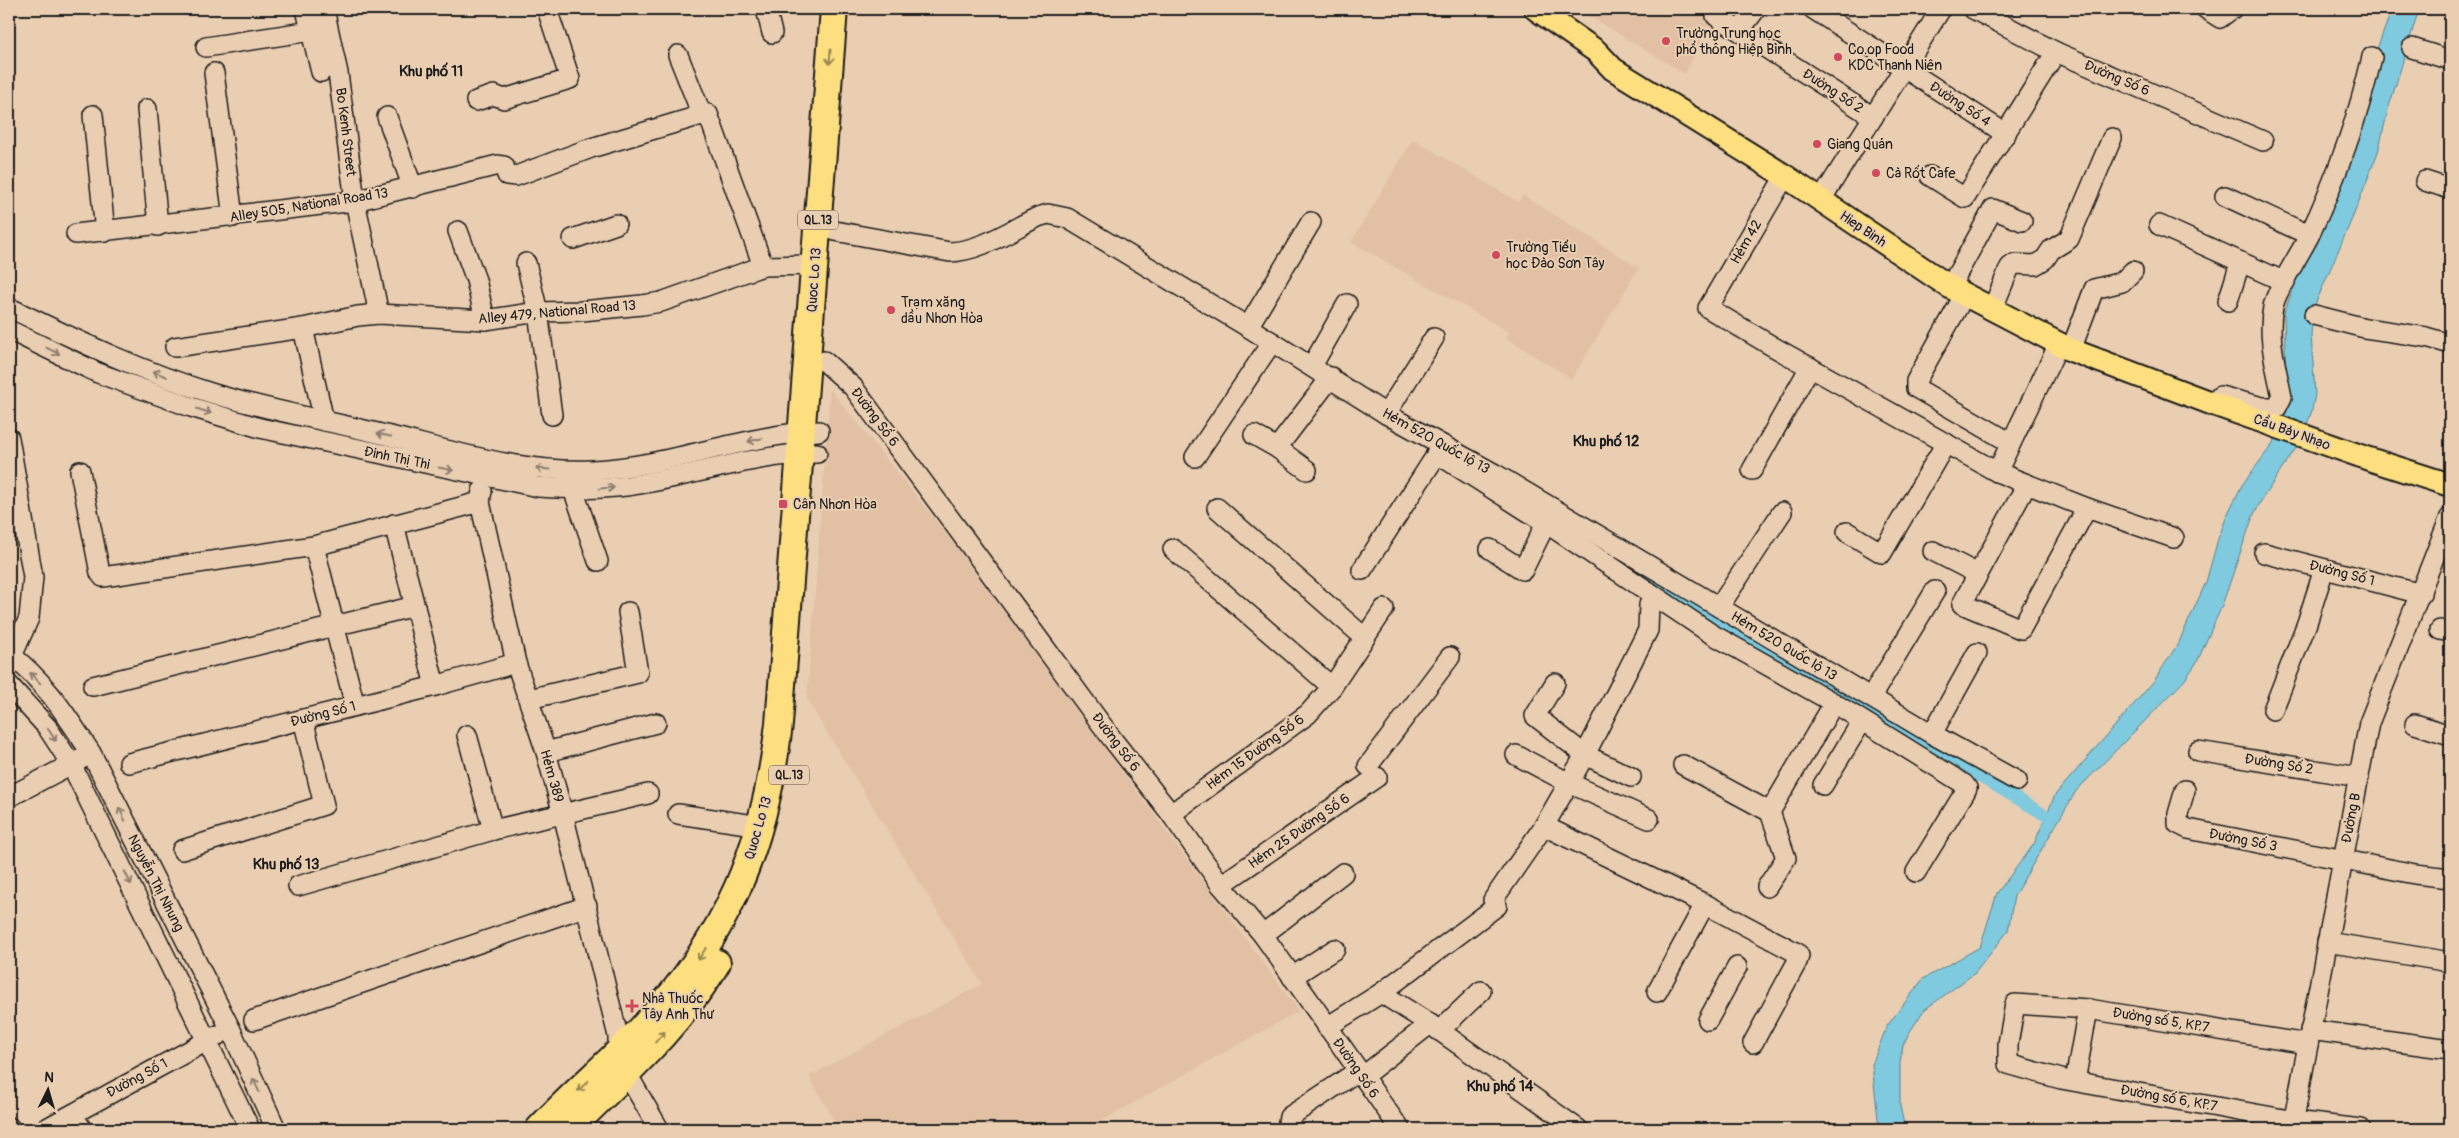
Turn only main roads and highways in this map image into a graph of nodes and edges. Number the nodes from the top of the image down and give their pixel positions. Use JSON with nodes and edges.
{"nodes":[{"id":1,"x":834,"y":9,"type":"edge"},
{"id":2,"x":852,"y":9,"type":"edge"},
{"id":3,"x":1536,"y":9,"type":"edge"},
{"id":4,"x":2216,"y":405,"type":"joint"},
{"id":5,"x":810,"y":443,"type":"junction"},
{"id":6,"x":2450,"y":486,"type":"edge"},
{"id":7,"x":622,"y":1062,"type":"junction"},
{"id":8,"x":539,"y":1129,"type":"edge"},
{"id":9,"x":570,"y":1129,"type":"edge"}],
"edges":[{"from":1,"to":5,"type":"highway","name":"Quoc Lo 13","number":"QL.13","one_way":true},
{"from":2,"to":5,"type":"highway","name":"Quoc Lo 13","number":"QL.13"},
{"from":3,"to":4,"type":"main road","name":"Hiep Binh"},
{"from":4,"to":6,"type":"main road","name":"Cầu Bảy Nhạo"},
{"from":5,"to":7,"type":"highway","name":"Quoc Lo 13","number":"QL.13","one_way":true},
{"from":7,"to":5,"type":"highway","name":"Quoc Lo 13","number":"QL.13","one_way":true},
{"from":7,"to":8,"type":"highway","name":"Quoc Lo 13","number":"QL.13","one_way":true},
{"from":7,"to":9,"type":"highway","name":"Quoc Lo 13","number":"QL.13"}]}
